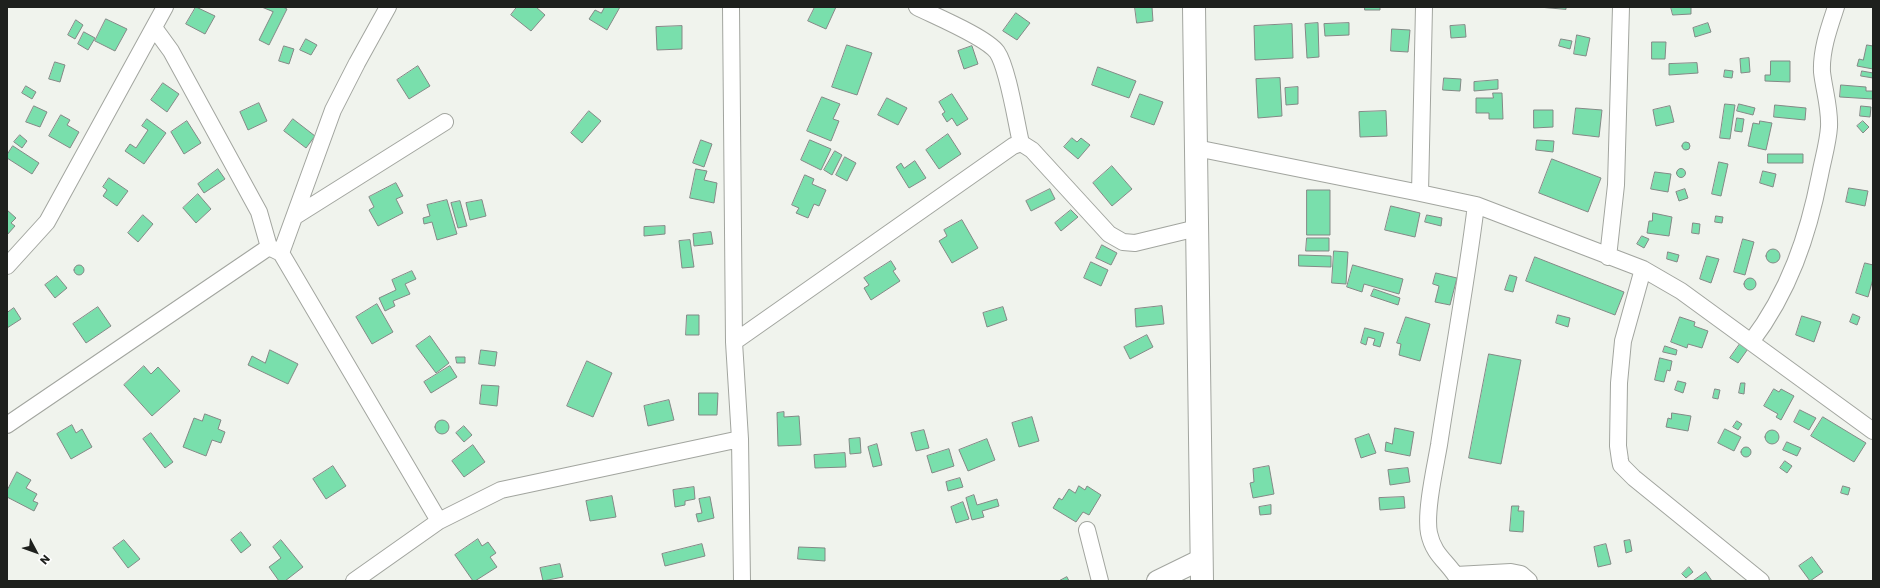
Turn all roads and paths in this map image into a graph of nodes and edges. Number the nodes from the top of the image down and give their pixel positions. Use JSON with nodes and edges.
{"nodes":[{"id":1,"x":165,"y":7,"type":"edge"},
{"id":2,"x":388,"y":7,"type":"edge"},
{"id":3,"x":730,"y":7,"type":"edge"},
{"id":4,"x":917,"y":7,"type":"edge"},
{"id":5,"x":1194,"y":7,"type":"edge"},
{"id":6,"x":1424,"y":7,"type":"edge"},
{"id":7,"x":1621,"y":7,"type":"edge"},
{"id":8,"x":1836,"y":7,"type":"edge"},
{"id":9,"x":154,"y":29,"type":"junction"},
{"id":10,"x":445,"y":122,"type":"dead end"},
{"id":11,"x":1021,"y":143,"type":"junction"},
{"id":12,"x":1196,"y":148,"type":"junction"},
{"id":13,"x":1420,"y":193,"type":"junction"},
{"id":14,"x":1476,"y":205,"type":"junction"},
{"id":15,"x":294,"y":217,"type":"junction"},
{"id":16,"x":1197,"y":228,"type":"junction"},
{"id":17,"x":275,"y":250,"type":"junction"},
{"id":18,"x":1608,"y":257,"type":"junction"},
{"id":19,"x":7,"y":266,"type":"edge"},
{"id":20,"x":1643,"y":269,"type":"junction"},
{"id":21,"x":734,"y":342,"type":"junction"},
{"id":22,"x":1751,"y":342,"type":"junction"},
{"id":23,"x":7,"y":425,"type":"edge"},
{"id":24,"x":1873,"y":431,"type":"edge"},
{"id":25,"x":740,"y":439,"type":"junction"},
{"id":26,"x":439,"y":521,"type":"junction"},
{"id":27,"x":1087,"y":530,"type":"dead end"},
{"id":28,"x":1202,"y":559,"type":"junction"},
{"id":29,"x":1457,"y":578,"type":"edge"},
{"id":30,"x":354,"y":581,"type":"edge"},
{"id":31,"x":742,"y":581,"type":"edge"},
{"id":32,"x":1100,"y":581,"type":"edge"},
{"id":33,"x":1157,"y":581,"type":"edge"},
{"id":34,"x":1202,"y":581,"type":"edge"},
{"id":35,"x":1529,"y":581,"type":"edge"},
{"id":36,"x":1761,"y":581,"type":"edge"}],
"edges":[{"from":1,"to":9,"type":"street"},
{"from":2,"to":15,"type":"street"},
{"from":3,"to":21,"type":"street"},
{"from":4,"to":11,"type":"street"},
{"from":5,"to":12,"type":"highway"},
{"from":6,"to":13,"type":"street"},
{"from":7,"to":18,"type":"street"},
{"from":8,"to":22,"type":"street"},
{"from":9,"to":17,"type":"street"},
{"from":9,"to":19,"type":"street"},
{"from":10,"to":15,"type":"street"},
{"from":11,"to":16,"type":"street"},
{"from":11,"to":21,"type":"street"},
{"from":12,"to":13,"type":"street"},
{"from":12,"to":16,"type":"highway"},
{"from":13,"to":14,"type":"street"},
{"from":14,"to":18,"type":"street"},
{"from":14,"to":29,"type":"street"},
{"from":15,"to":17,"type":"street"},
{"from":16,"to":28,"type":"highway"},
{"from":17,"to":23,"type":"street"},
{"from":17,"to":26,"type":"street"},
{"from":18,"to":20,"type":"street"},
{"from":20,"to":22,"type":"street"},
{"from":20,"to":36,"type":"street"},
{"from":21,"to":25,"type":"street"},
{"from":22,"to":24,"type":"street"},
{"from":25,"to":26,"type":"street"},
{"from":25,"to":31,"type":"street"},
{"from":26,"to":30,"type":"street"},
{"from":27,"to":32,"type":"street"},
{"from":28,"to":33,"type":"street"},
{"from":28,"to":34,"type":"highway"},
{"from":29,"to":35,"type":"street"}]}
